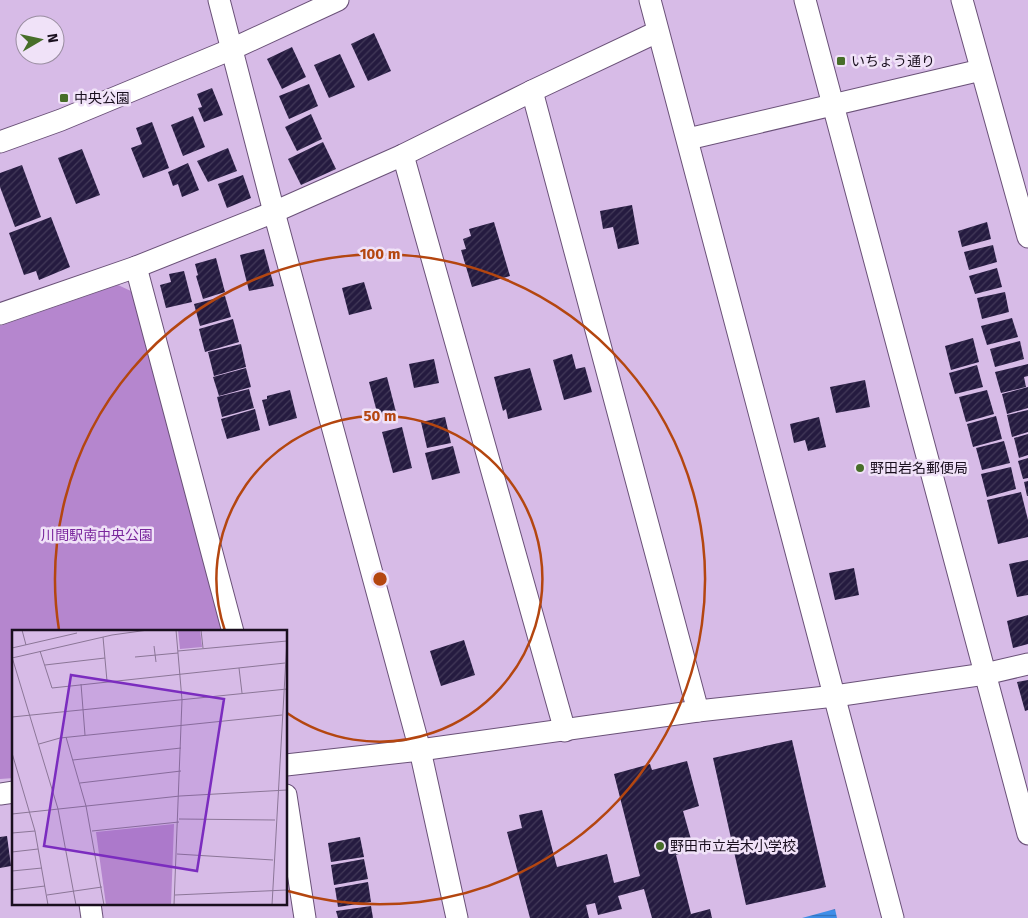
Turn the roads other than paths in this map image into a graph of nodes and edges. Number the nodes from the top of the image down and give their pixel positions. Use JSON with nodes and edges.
{"nodes":[{"id":1,"x":219,"y":0,"type":"edge"},
{"id":2,"x":338,"y":0,"type":"edge"},
{"id":3,"x":650,"y":0,"type":"edge"},
{"id":4,"x":805,"y":0,"type":"edge"},
{"id":5,"x":962,"y":0,"type":"edge"},
{"id":6,"x":657,"y":32,"type":"junction"},
{"id":7,"x":232,"y":49,"type":"junction"},
{"id":8,"x":981,"y":70,"type":"junction"},
{"id":9,"x":532,"y":91,"type":"junction"},
{"id":10,"x":832,"y":104,"type":"junction"},
{"id":11,"x":688,"y":139,"type":"junction"},
{"id":12,"x":0,"y":142,"type":"edge"},
{"id":13,"x":404,"y":155,"type":"junction"},
{"id":14,"x":274,"y":212,"type":"junction"},
{"id":15,"x":1025,"y":215,"type":"edge"},
{"id":16,"x":1028,"y":236,"type":"edge"},
{"id":17,"x":136,"y":267,"type":"junction"},
{"id":18,"x":0,"y":314,"type":"edge"},
{"id":19,"x":233,"y":630,"type":"edge"},
{"id":20,"x":1028,"y":664,"type":"edge"},
{"id":21,"x":986,"y":674,"type":"junction"},
{"id":22,"x":835,"y":696,"type":"junction"},
{"id":23,"x":698,"y":711,"type":"junction"},
{"id":24,"x":565,"y":731,"type":"junction"},
{"id":25,"x":420,"y":750,"type":"junction"},
{"id":26,"x":288,"y":765,"type":"edge"},
{"id":27,"x":288,"y":808,"type":"edge"},
{"id":28,"x":1028,"y":834,"type":"edge"},
{"id":29,"x":305,"y":918,"type":"edge"},
{"id":30,"x":458,"y":918,"type":"edge"},
{"id":31,"x":893,"y":918,"type":"edge"}],
"edges":[{"from":1,"to":7,"type":"street"},
{"from":2,"to":7,"type":"street"},
{"from":3,"to":6,"type":"street"},
{"from":4,"to":10,"type":"street"},
{"from":5,"to":8,"type":"street"},
{"from":6,"to":9,"type":"street"},
{"from":6,"to":11,"type":"street"},
{"from":7,"to":12,"type":"street"},
{"from":7,"to":14,"type":"street"},
{"from":8,"to":10,"type":"street"},
{"from":8,"to":15,"type":"street"},
{"from":9,"to":13,"type":"street"},
{"from":9,"to":23,"type":"street"},
{"from":10,"to":11,"type":"street"},
{"from":10,"to":21,"type":"street"},
{"from":11,"to":22,"type":"street"},
{"from":13,"to":14,"type":"street"},
{"from":13,"to":24,"type":"street"},
{"from":14,"to":17,"type":"street"},
{"from":14,"to":25,"type":"street"},
{"from":15,"to":16,"type":"street"},
{"from":17,"to":18,"type":"street"},
{"from":17,"to":19,"type":"street"},
{"from":20,"to":21,"type":"street"},
{"from":21,"to":22,"type":"street"},
{"from":21,"to":28,"type":"street"},
{"from":22,"to":23,"type":"street"},
{"from":22,"to":31,"type":"street"},
{"from":23,"to":24,"type":"street"},
{"from":24,"to":25,"type":"street"},
{"from":25,"to":26,"type":"street"},
{"from":25,"to":30,"type":"street"},
{"from":27,"to":29,"type":"street"}]}
